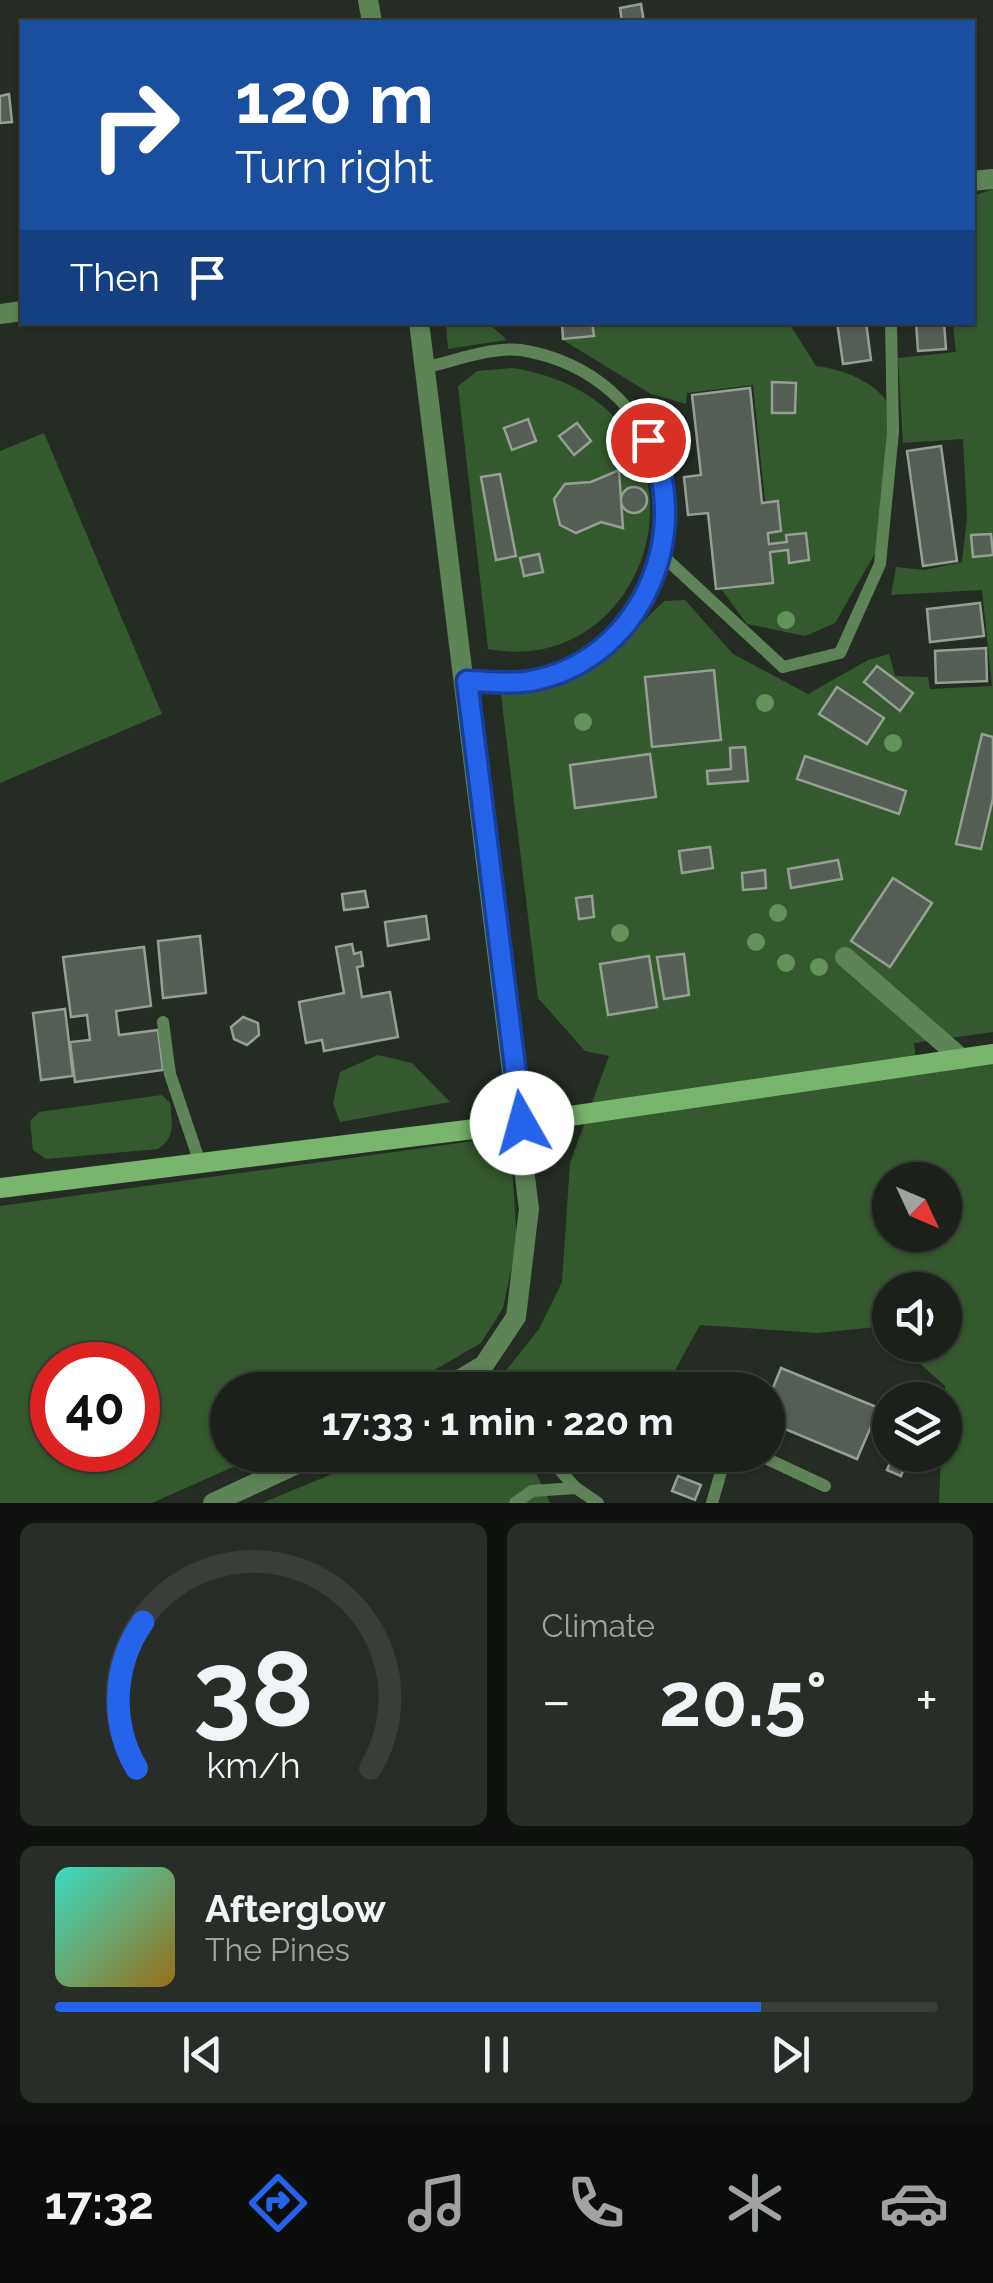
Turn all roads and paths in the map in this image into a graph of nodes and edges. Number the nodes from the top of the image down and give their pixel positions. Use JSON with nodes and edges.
{"nodes":[{"id":1,"x":419,"y":325,"type":"edge"},
{"id":2,"x":891,"y":325,"type":"edge"},
{"id":3,"x":424,"y":368,"type":"junction"},
{"id":4,"x":663,"y":556,"type":"junction"},
{"id":5,"x":467,"y":681,"type":"junction"},
{"id":6,"x":846,"y":957,"type":"dead end"},
{"id":7,"x":162,"y":1022,"type":"dead end"},
{"id":8,"x":993,"y":1054,"type":"edge"},
{"id":9,"x":962,"y":1058,"type":"junction"},
{"id":10,"x":522,"y":1123,"type":"junction"},
{"id":11,"x":200,"y":1164,"type":"junction"},
{"id":12,"x":0,"y":1188,"type":"edge"},
{"id":13,"x":472,"y":1372,"type":"edge"},
{"id":14,"x":785,"y":1467,"type":"edge"},
{"id":15,"x":280,"y":1472,"type":"edge"},
{"id":16,"x":561,"y":1472,"type":"edge"},
{"id":17,"x":721,"y":1472,"type":"edge"},
{"id":18,"x":825,"y":1486,"type":"dead end"},
{"id":19,"x":576,"y":1488,"type":"junction"},
{"id":20,"x":213,"y":1503,"type":"edge"},
{"id":21,"x":515,"y":1503,"type":"edge"},
{"id":22,"x":598,"y":1503,"type":"edge"},
{"id":23,"x":712,"y":1503,"type":"edge"}],
"edges":[{"from":1,"to":3,"type":"street"},
{"from":2,"to":4,"type":"lane"},
{"from":3,"to":4,"type":"lane"},
{"from":3,"to":5,"type":"street"},
{"from":4,"to":5,"type":"lane"},
{"from":5,"to":10,"type":"street"},
{"from":6,"to":9,"type":"street"},
{"from":7,"to":11,"type":"lane"},
{"from":8,"to":9,"type":"main road"},
{"from":9,"to":10,"type":"main road"},
{"from":10,"to":11,"type":"main road"},
{"from":10,"to":13,"type":"street"},
{"from":11,"to":12,"type":"main road"},
{"from":14,"to":18,"type":"lane"},
{"from":15,"to":20,"type":"street"},
{"from":16,"to":19,"type":"lane"},
{"from":17,"to":23,"type":"lane"},
{"from":19,"to":21,"type":"lane"},
{"from":19,"to":22,"type":"lane"}]}
